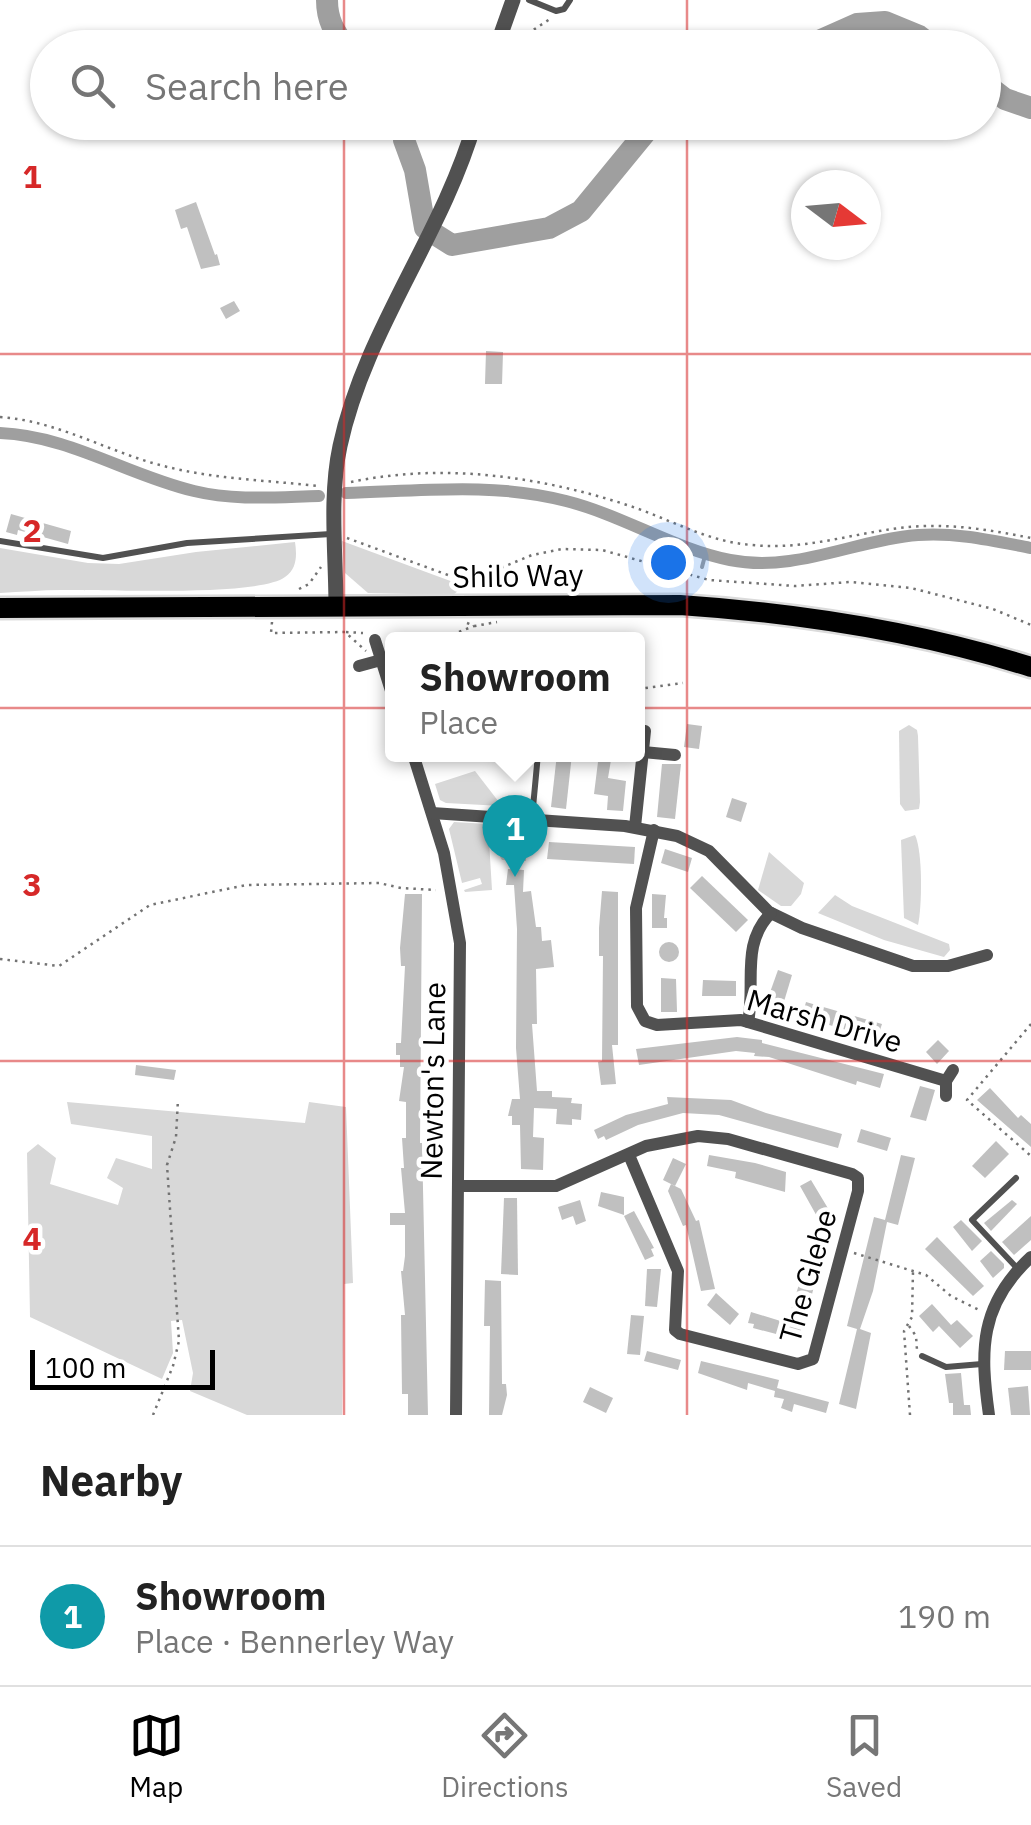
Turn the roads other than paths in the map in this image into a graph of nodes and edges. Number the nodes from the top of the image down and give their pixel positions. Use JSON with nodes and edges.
{"nodes":[{"id":1,"x":513,"y":0,"type":"edge"},
{"id":2,"x":529,"y":0,"type":"edge"},
{"id":3,"x":570,"y":0,"type":"edge"},
{"id":4,"x":502,"y":30,"type":"edge"},
{"id":5,"x":471,"y":140,"type":"edge"},
{"id":6,"x":336,"y":534,"type":"junction"},
{"id":7,"x":0,"y":541,"type":"edge"},
{"id":8,"x":336,"y":606,"type":"junction"},
{"id":9,"x":0,"y":608,"type":"edge"},
{"id":10,"x":359,"y":666,"type":"dead end"},
{"id":11,"x":1031,"y":668,"type":"edge"},
{"id":12,"x":385,"y":672,"type":"edge"},
{"id":13,"x":645,"y":752,"type":"edge"},
{"id":14,"x":675,"y":756,"type":"dead end"},
{"id":15,"x":416,"y":762,"type":"edge"},
{"id":16,"x":537,"y":762,"type":"edge"},
{"id":17,"x":642,"y":762,"type":"edge"},
{"id":18,"x":432,"y":813,"type":"junction"},
{"id":19,"x":532,"y":819,"type":"junction"},
{"id":20,"x":635,"y":827,"type":"junction"},
{"id":21,"x":654,"y":830,"type":"junction"},
{"id":22,"x":771,"y":913,"type":"junction"},
{"id":23,"x":987,"y":955,"type":"dead end"},
{"id":24,"x":748,"y":1022,"type":"junction"},
{"id":25,"x":946,"y":1096,"type":"dead end"},
{"id":26,"x":629,"y":1154,"type":"junction"},
{"id":27,"x":1016,"y":1178,"type":"dead end"},
{"id":28,"x":458,"y":1186,"type":"junction"},
{"id":29,"x":1031,"y":1257,"type":"edge"},
{"id":30,"x":1018,"y":1269,"type":"junction"},
{"id":31,"x":922,"y":1356,"type":"road end"},
{"id":32,"x":982,"y":1364,"type":"junction"},
{"id":33,"x":456,"y":1415,"type":"edge"},
{"id":34,"x":989,"y":1415,"type":"edge"}],
"edges":[{"from":1,"to":4,"type":"street"},
{"from":2,"to":3,"type":"lane"},
{"from":5,"to":6,"type":"street"},
{"from":6,"to":7,"type":"lane"},
{"from":6,"to":8,"type":"street"},
{"from":8,"to":9,"type":"main road","name":"Shilo Way"},
{"from":8,"to":11,"type":"main road","name":"Shilo Way"},
{"from":10,"to":12,"type":"street"},
{"from":13,"to":14,"type":"street"},
{"from":15,"to":18,"type":"street","name":"Newton's Lane"},
{"from":16,"to":19,"type":"lane"},
{"from":17,"to":20,"type":"street"},
{"from":18,"to":19,"type":"street"},
{"from":18,"to":28,"type":"street","name":"Newton's Lane"},
{"from":19,"to":20,"type":"street"},
{"from":20,"to":21,"type":"street"},
{"from":21,"to":22,"type":"street"},
{"from":21,"to":24,"type":"street","name":"Marsh Drive"},
{"from":22,"to":23,"type":"street"},
{"from":22,"to":24,"type":"street"},
{"from":24,"to":25,"type":"street","name":"Marsh Drive"},
{"from":26,"to":26,"type":"street","name":"The Glebe"},
{"from":26,"to":28,"type":"street","name":"The Glebe"},
{"from":27,"to":30,"type":"lane"},
{"from":28,"to":33,"type":"street","name":"Newton's Lane"},
{"from":29,"to":30,"type":"street"},
{"from":30,"to":32,"type":"street"},
{"from":31,"to":32,"type":"lane"},
{"from":32,"to":34,"type":"street"}]}
